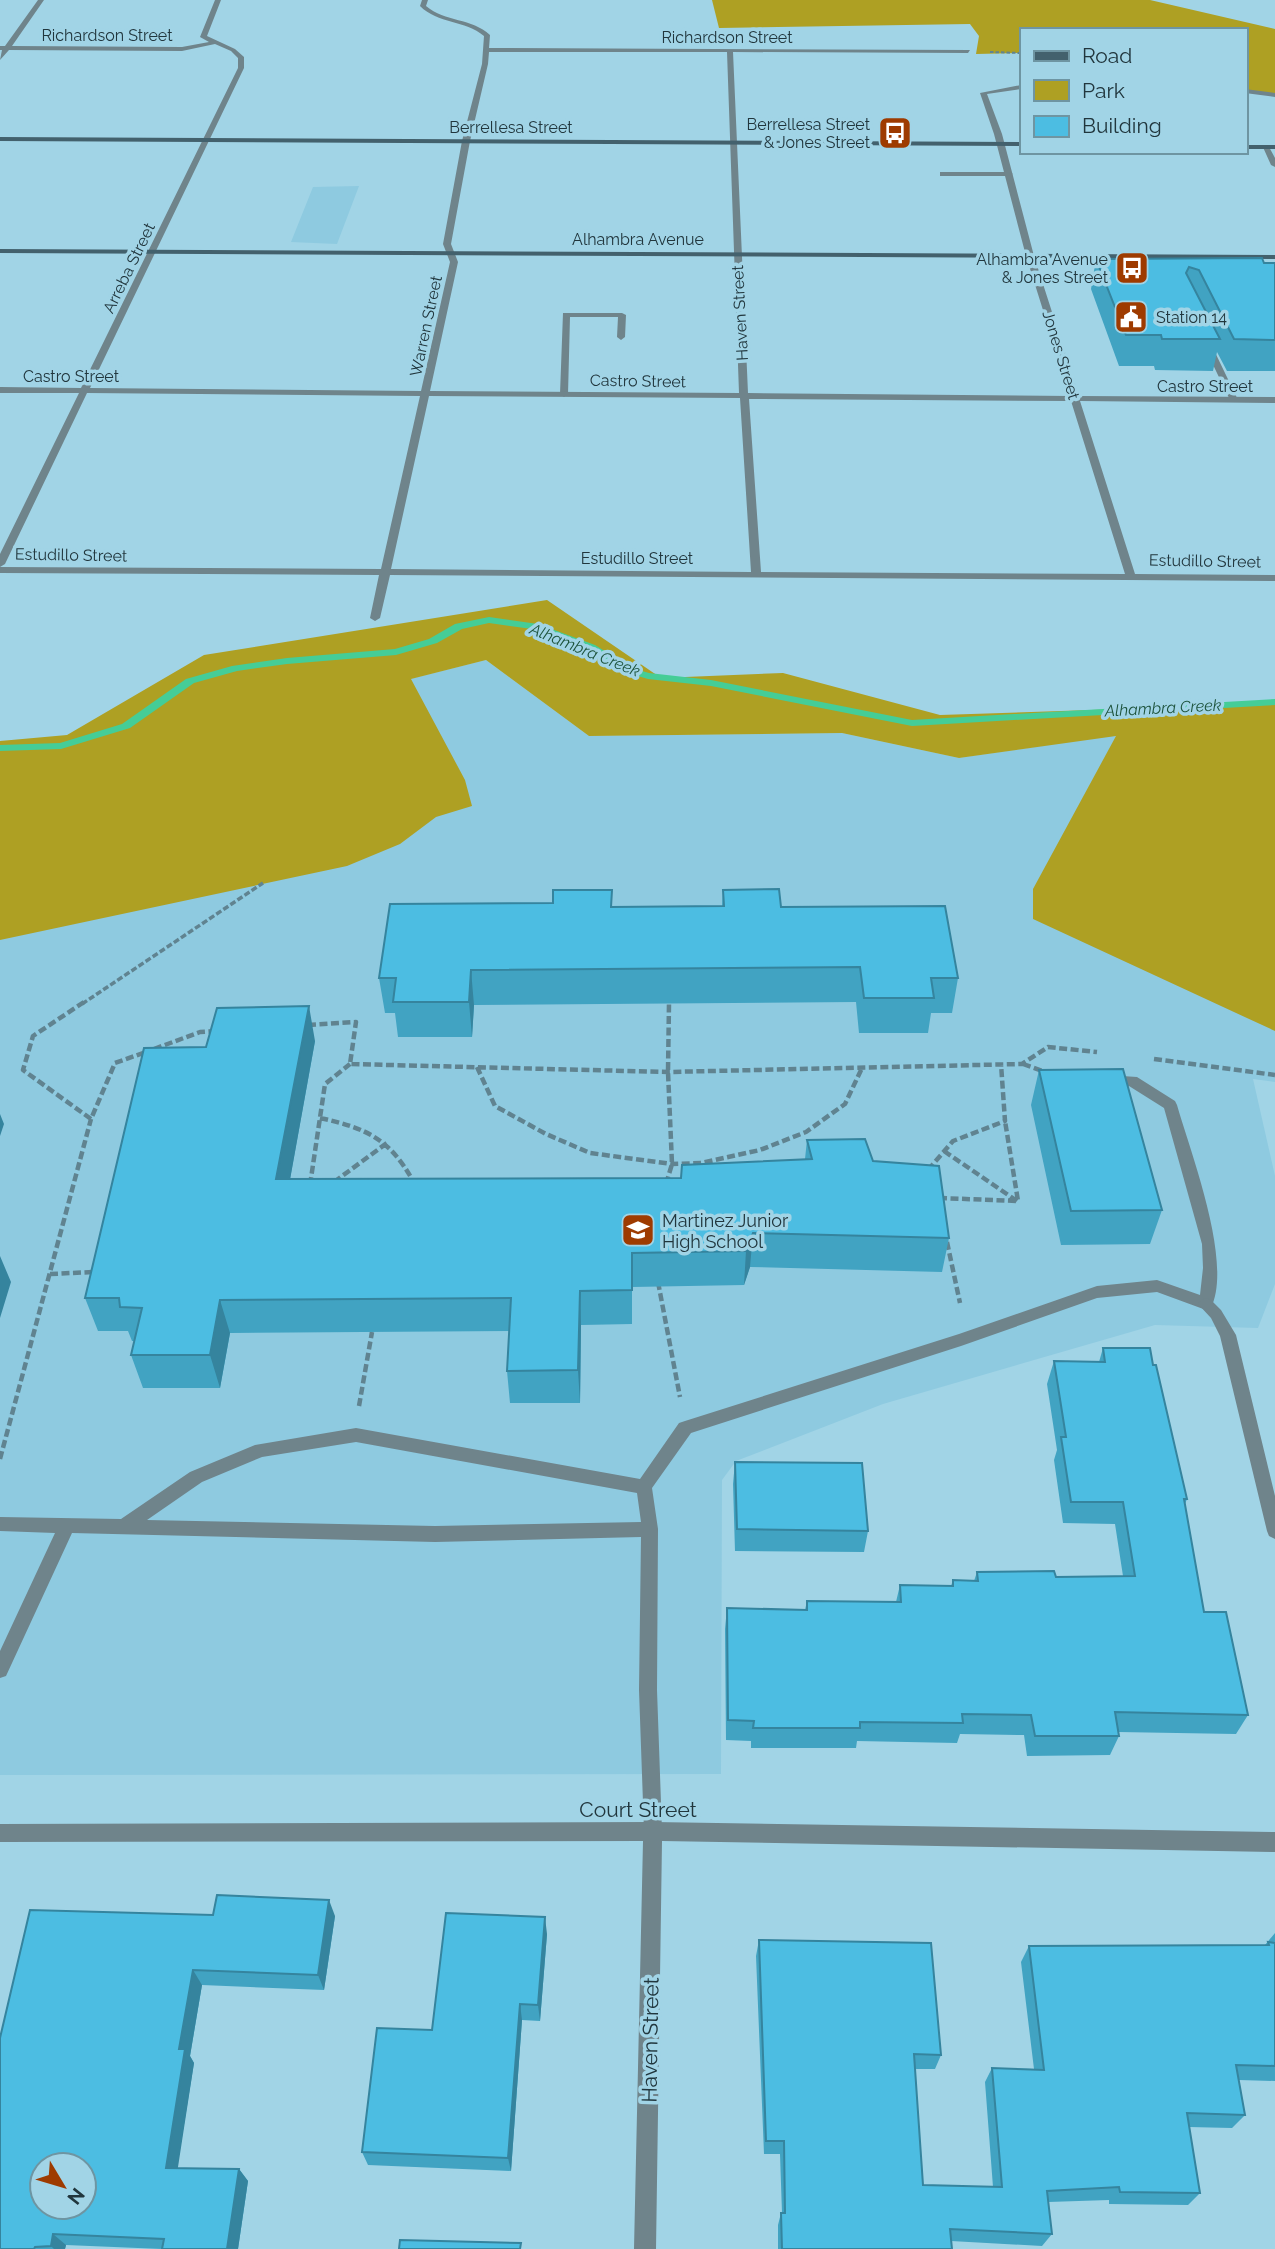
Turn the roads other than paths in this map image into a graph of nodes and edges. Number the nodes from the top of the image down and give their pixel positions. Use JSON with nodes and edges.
{"nodes":[{"id":1,"x":41,"y":0,"type":"edge"},
{"id":2,"x":218,"y":0,"type":"edge"},
{"id":3,"x":425,"y":0,"type":"edge"},
{"id":4,"x":213,"y":43,"type":"junction"},
{"id":5,"x":4,"y":48,"type":"edge"},
{"id":6,"x":485,"y":50,"type":"junction"},
{"id":7,"x":730,"y":51,"type":"junction"},
{"id":8,"x":968,"y":51,"type":"dead end"},
{"id":9,"x":0,"y":58,"type":"edge"},
{"id":10,"x":1020,"y":87,"type":"edge"},
{"id":11,"x":1247,"y":91,"type":"edge"},
{"id":12,"x":1275,"y":95,"type":"edge"},
{"id":13,"x":0,"y":139,"type":"edge"},
{"id":14,"x":203,"y":141,"type":"junction"},
{"id":15,"x":466,"y":141,"type":"junction"},
{"id":16,"x":733,"y":143,"type":"junction"},
{"id":17,"x":1001,"y":144,"type":"junction"},
{"id":18,"x":1020,"y":144,"type":"edge"},
{"id":19,"x":1247,"y":147,"type":"edge"},
{"id":20,"x":1265,"y":147,"type":"junction"},
{"id":21,"x":1275,"y":148,"type":"edge"},
{"id":22,"x":1275,"y":165,"type":"edge"},
{"id":23,"x":943,"y":174,"type":"dead end"},
{"id":24,"x":1009,"y":174,"type":"junction"},
{"id":25,"x":0,"y":251,"type":"edge"},
{"id":26,"x":153,"y":251,"type":"junction"},
{"id":27,"x":450,"y":253,"type":"junction"},
{"id":28,"x":737,"y":253,"type":"junction"},
{"id":29,"x":1030,"y":256,"type":"junction"},
{"id":30,"x":1275,"y":257,"type":"edge"},
{"id":31,"x":1202,"y":334,"type":"edge"},
{"id":32,"x":621,"y":337,"type":"dead end"},
{"id":33,"x":0,"y":390,"type":"edge"},
{"id":34,"x":85,"y":390,"type":"junction"},
{"id":35,"x":426,"y":392,"type":"junction"},
{"id":36,"x":564,"y":394,"type":"junction"},
{"id":37,"x":744,"y":397,"type":"junction"},
{"id":38,"x":1075,"y":399,"type":"junction"},
{"id":39,"x":1234,"y":400,"type":"junction"},
{"id":40,"x":1275,"y":400,"type":"edge"},
{"id":41,"x":0,"y":564,"type":"edge"},
{"id":42,"x":0,"y":570,"type":"edge"},
{"id":43,"x":756,"y":573,"type":"junction"},
{"id":44,"x":384,"y":574,"type":"junction"},
{"id":45,"x":1131,"y":576,"type":"junction"},
{"id":46,"x":1275,"y":578,"type":"edge"},
{"id":47,"x":375,"y":618,"type":"dead end"},
{"id":48,"x":1058,"y":1077,"type":"edge"},
{"id":49,"x":1206,"y":1304,"type":"junction"},
{"id":50,"x":644,"y":1487,"type":"junction"},
{"id":51,"x":0,"y":1524,"type":"edge"},
{"id":52,"x":67,"y":1526,"type":"junction"},
{"id":53,"x":123,"y":1527,"type":"junction"},
{"id":54,"x":650,"y":1529,"type":"junction"},
{"id":55,"x":1275,"y":1531,"type":"edge"},
{"id":56,"x":0,"y":1670,"type":"edge"},
{"id":57,"x":653,"y":1831,"type":"junction"},
{"id":58,"x":0,"y":1833,"type":"edge"},
{"id":59,"x":1275,"y":1842,"type":"edge"},
{"id":60,"x":645,"y":2249,"type":"edge"}],
"edges":[{"from":1,"to":5,"type":"street"},
{"from":2,"to":4,"type":"street"},
{"from":3,"to":6,"type":"street"},
{"from":4,"to":5,"type":"street","name":"Richardson Street"},
{"from":4,"to":14,"type":"street","name":"Arreba Street"},
{"from":5,"to":9,"type":"street"},
{"from":6,"to":7,"type":"street","name":"Richardson Street"},
{"from":6,"to":15,"type":"street","name":"Warren Street"},
{"from":7,"to":8,"type":"street","name":"Richardson Street"},
{"from":7,"to":16,"type":"street","name":"Haven Street"},
{"from":10,"to":17,"type":"street","name":"Jones Street"},
{"from":11,"to":12,"type":"street"},
{"from":13,"to":14,"type":"main road","name":"Berrellesa Street"},
{"from":14,"to":15,"type":"main road","name":"Berrellesa Street"},
{"from":14,"to":26,"type":"street","name":"Arreba Street"},
{"from":15,"to":16,"type":"main road","name":"Berrellesa Street"},
{"from":15,"to":27,"type":"street","name":"Warren Street"},
{"from":16,"to":17,"type":"main road","name":"Berrellesa Street"},
{"from":16,"to":28,"type":"street","name":"Haven Street"},
{"from":17,"to":18,"type":"main road","name":"Berrellesa Street"},
{"from":17,"to":24,"type":"street","name":"Jones Street"},
{"from":19,"to":20,"type":"main road"},
{"from":20,"to":21,"type":"main road"},
{"from":20,"to":22,"type":"street"},
{"from":23,"to":24,"type":"street"},
{"from":24,"to":29,"type":"street","name":"Jones Street"},
{"from":25,"to":26,"type":"main road","name":"Alhambra Avenue"},
{"from":26,"to":27,"type":"main road","name":"Alhambra Avenue"},
{"from":26,"to":34,"type":"street","name":"Arreba Street"},
{"from":27,"to":28,"type":"main road","name":"Alhambra Avenue"},
{"from":27,"to":35,"type":"street","name":"Warren Street"},
{"from":28,"to":29,"type":"main road","name":"Alhambra Avenue"},
{"from":28,"to":37,"type":"street","name":"Haven Street"},
{"from":29,"to":30,"type":"main road","name":"Alhambra Avenue"},
{"from":29,"to":38,"type":"street","name":"Jones Street"},
{"from":31,"to":39,"type":"street"},
{"from":32,"to":36,"type":"street"},
{"from":33,"to":34,"type":"street","name":"Castro Street"},
{"from":34,"to":35,"type":"street","name":"Castro Street"},
{"from":34,"to":41,"type":"street","name":"Arreba Street"},
{"from":35,"to":36,"type":"street","name":"Castro Street"},
{"from":35,"to":44,"type":"street","name":"Warren Street"},
{"from":36,"to":37,"type":"street","name":"Castro Street"},
{"from":37,"to":38,"type":"street","name":"Castro Street"},
{"from":37,"to":43,"type":"street","name":"Haven Street"},
{"from":38,"to":39,"type":"street","name":"Castro Street"},
{"from":38,"to":45,"type":"street","name":"Jones Street"},
{"from":39,"to":40,"type":"street","name":"Castro Street"},
{"from":42,"to":44,"type":"street","name":"Estudillo Street"},
{"from":43,"to":44,"type":"street","name":"Estudillo Street"},
{"from":43,"to":45,"type":"street","name":"Estudillo Street"},
{"from":44,"to":47,"type":"street","name":"Warren Street"},
{"from":45,"to":46,"type":"street","name":"Estudillo Street"},
{"from":48,"to":49,"type":"street"},
{"from":49,"to":50,"type":"street"},
{"from":49,"to":55,"type":"street"},
{"from":50,"to":53,"type":"street"},
{"from":50,"to":54,"type":"street","name":"Haven Street"},
{"from":51,"to":52,"type":"street"},
{"from":52,"to":53,"type":"street"},
{"from":52,"to":56,"type":"street"},
{"from":53,"to":54,"type":"street"},
{"from":54,"to":57,"type":"street","name":"Haven Street"},
{"from":57,"to":58,"type":"street","name":"Court Street"},
{"from":57,"to":59,"type":"street","name":"Court Street"},
{"from":57,"to":60,"type":"street","name":"Haven Street"}]}
